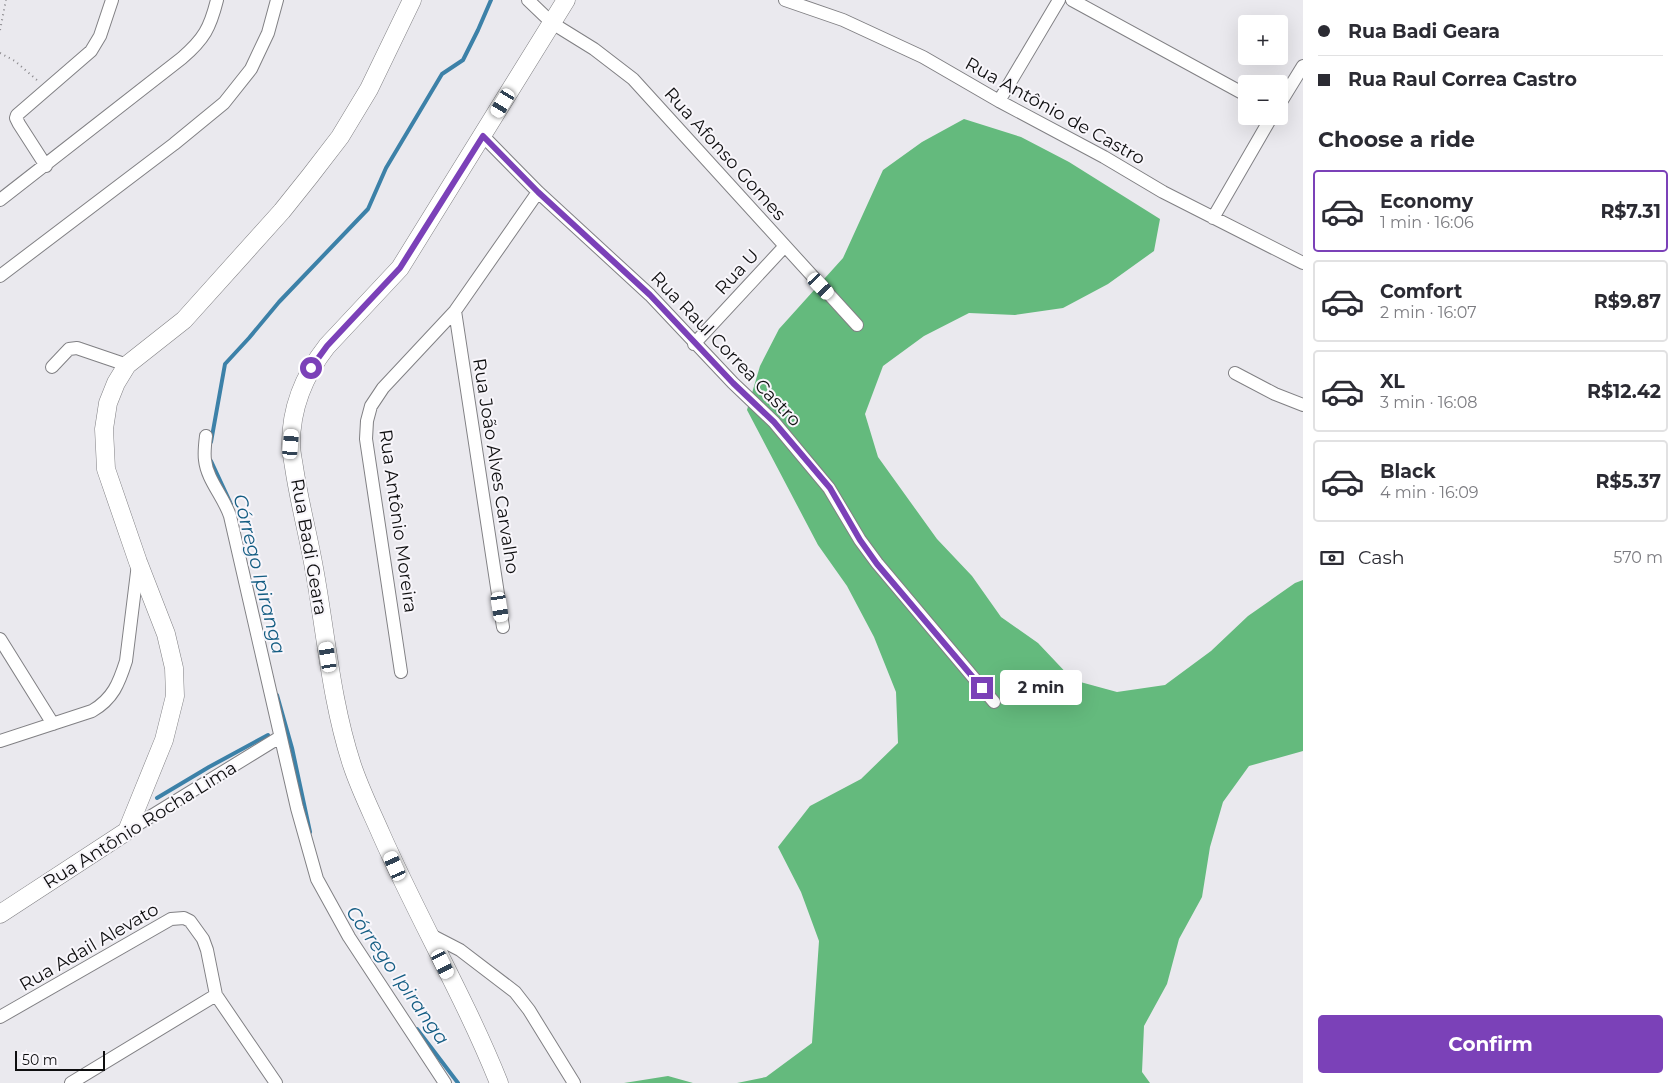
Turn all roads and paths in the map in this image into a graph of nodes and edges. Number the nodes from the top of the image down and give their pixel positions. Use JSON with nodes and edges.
{"nodes":[{"id":1,"x":6,"y":0,"type":"edge"},
{"id":2,"x":112,"y":0,"type":"edge"},
{"id":3,"x":217,"y":0,"type":"edge"},
{"id":4,"x":277,"y":0,"type":"edge"},
{"id":5,"x":412,"y":0,"type":"edge"},
{"id":6,"x":528,"y":0,"type":"edge"},
{"id":7,"x":566,"y":0,"type":"edge"},
{"id":8,"x":785,"y":0,"type":"edge"},
{"id":9,"x":1059,"y":0,"type":"edge"},
{"id":10,"x":1072,"y":0,"type":"edge"},
{"id":11,"x":552,"y":23,"type":"junction"},
{"id":12,"x":0,"y":30,"type":"edge"},
{"id":13,"x":0,"y":53,"type":"edge"},
{"id":14,"x":1303,"y":66,"type":"edge"},
{"id":15,"x":47,"y":90,"type":"junction"},
{"id":16,"x":1288,"y":90,"type":"edge"},
{"id":17,"x":1238,"y":91,"type":"edge"},
{"id":18,"x":999,"y":101,"type":"junction"},
{"id":19,"x":1267,"y":125,"type":"edge"},
{"id":20,"x":483,"y":136,"type":"junction"},
{"id":21,"x":46,"y":166,"type":"junction"},
{"id":22,"x":538,"y":192,"type":"junction"},
{"id":23,"x":0,"y":200,"type":"edge"},
{"id":24,"x":1213,"y":218,"type":"junction"},
{"id":25,"x":784,"y":247,"type":"junction"},
{"id":26,"x":1303,"y":263,"type":"edge"},
{"id":27,"x":0,"y":276,"type":"edge"},
{"id":28,"x":455,"y":311,"type":"junction"},
{"id":29,"x":857,"y":325,"type":"dead end"},
{"id":30,"x":694,"y":344,"type":"junction"},
{"id":31,"x":127,"y":365,"type":"junction"},
{"id":32,"x":52,"y":367,"type":"dead end"},
{"id":33,"x":1235,"y":373,"type":"dead end"},
{"id":34,"x":1303,"y":405,"type":"edge"},
{"id":35,"x":206,"y":436,"type":"dead end"},
{"id":36,"x":138,"y":562,"type":"junction"},
{"id":37,"x":503,"y":627,"type":"dead end"},
{"id":38,"x":0,"y":639,"type":"edge"},
{"id":39,"x":401,"y":672,"type":"dead end"},
{"id":40,"x":994,"y":702,"type":"dead end"},
{"id":41,"x":53,"y":724,"type":"junction"},
{"id":42,"x":280,"y":737,"type":"junction"},
{"id":43,"x":0,"y":741,"type":"edge"},
{"id":44,"x":127,"y":830,"type":"junction"},
{"id":45,"x":0,"y":914,"type":"edge"},
{"id":46,"x":429,"y":934,"type":"junction"},
{"id":47,"x":216,"y":995,"type":"junction"},
{"id":48,"x":0,"y":1017,"type":"edge"},
{"id":49,"x":71,"y":1083,"type":"edge"},
{"id":50,"x":276,"y":1083,"type":"edge"},
{"id":51,"x":445,"y":1083,"type":"edge"},
{"id":52,"x":499,"y":1083,"type":"edge"},
{"id":53,"x":574,"y":1083,"type":"edge"}],
"edges":[{"from":1,"to":12,"type":"path"},
{"from":2,"to":15,"type":"street"},
{"from":3,"to":21,"type":"street"},
{"from":4,"to":27,"type":"street"},
{"from":5,"to":31,"type":"street"},
{"from":6,"to":11,"type":"street","name":"Rua Afonso Gomes"},
{"from":7,"to":11,"type":"street","name":"Rua Badi Geara"},
{"from":8,"to":18,"type":"street","name":"Rua Antônio de Castro"},
{"from":9,"to":18,"type":"street"},
{"from":10,"to":17,"type":"street"},
{"from":11,"to":20,"type":"street","name":"Rua Badi Geara"},
{"from":11,"to":25,"type":"street","name":"Rua Afonso Gomes"},
{"from":13,"to":15,"type":"path"},
{"from":14,"to":16,"type":"street"},
{"from":15,"to":21,"type":"street"},
{"from":18,"to":24,"type":"street","name":"Rua Antônio de Castro"},
{"from":19,"to":24,"type":"street"},
{"from":20,"to":22,"type":"street","name":"Rua Raul Correa Castro"},
{"from":20,"to":46,"type":"street","name":"Rua Badi Geara"},
{"from":21,"to":23,"type":"street"},
{"from":22,"to":28,"type":"street","name":"Rua Antônio Moreira"},
{"from":22,"to":30,"type":"street","name":"Rua Raul Correa Castro"},
{"from":24,"to":26,"type":"street","name":"Rua Antônio de Castro"},
{"from":25,"to":29,"type":"street","name":"Rua Afonso Gomes"},
{"from":25,"to":30,"type":"street","name":"Rua U"},
{"from":28,"to":37,"type":"street","name":"Rua João Alves Carvalho"},
{"from":28,"to":39,"type":"street","name":"Rua Antônio Moreira"},
{"from":30,"to":40,"type":"street","name":"Rua Raul Correa Castro"},
{"from":31,"to":32,"type":"street"},
{"from":31,"to":36,"type":"street"},
{"from":33,"to":34,"type":"street"},
{"from":35,"to":42,"type":"street"},
{"from":36,"to":41,"type":"street"},
{"from":36,"to":44,"type":"street"},
{"from":38,"to":41,"type":"street"},
{"from":41,"to":43,"type":"street"},
{"from":42,"to":44,"type":"street","name":"Rua Antônio Rocha Lima"},
{"from":42,"to":51,"type":"street"},
{"from":44,"to":45,"type":"street","name":"Rua Antônio Rocha Lima"},
{"from":46,"to":52,"type":"street","name":"Rua Badi Geara"},
{"from":46,"to":53,"type":"street"},
{"from":47,"to":48,"type":"street","name":"Rua Adail Alevato"},
{"from":47,"to":49,"type":"street"},
{"from":47,"to":50,"type":"street","name":"Rua Adail Alevato"}]}
